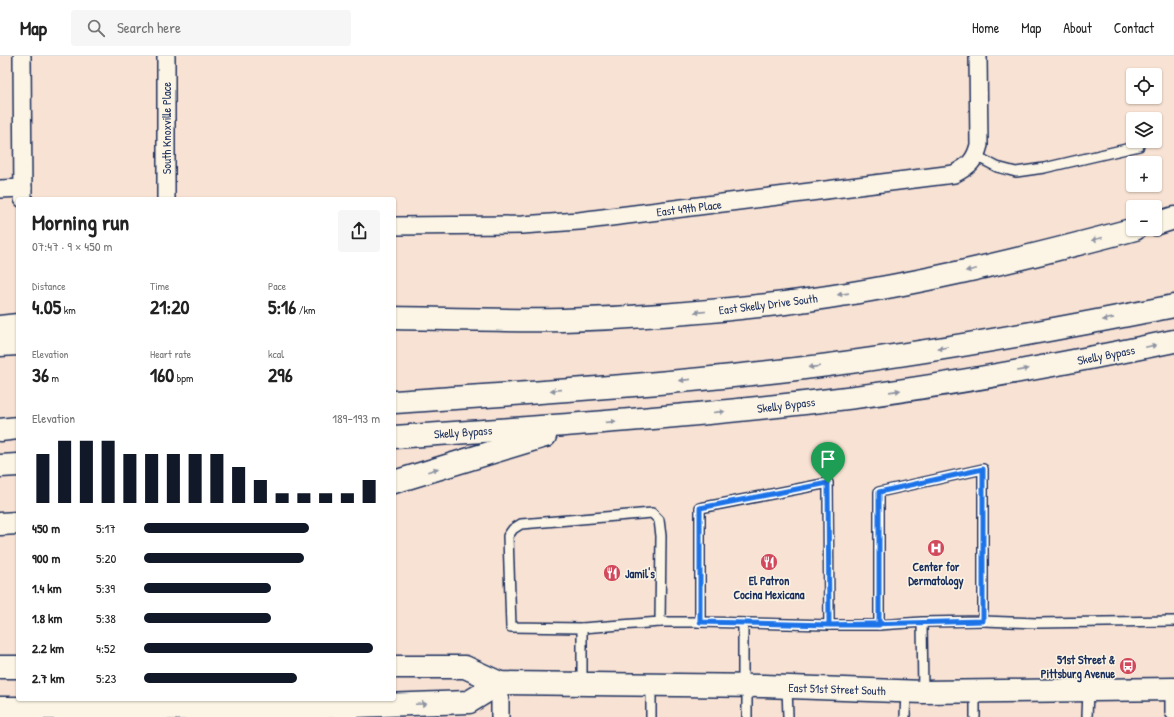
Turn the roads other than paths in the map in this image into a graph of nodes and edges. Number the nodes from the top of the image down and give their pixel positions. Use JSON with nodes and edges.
{"nodes":[{"id":1,"x":22,"y":56,"type":"edge"},
{"id":2,"x":166,"y":56,"type":"edge"},
{"id":3,"x":978,"y":56,"type":"edge"},
{"id":4,"x":1130,"y":148,"type":"edge"},
{"id":5,"x":976,"y":156,"type":"junction"},
{"id":6,"x":0,"y":189,"type":"edge"},
{"id":7,"x":23,"y":194,"type":"edge"},
{"id":8,"x":166,"y":197,"type":"edge"},
{"id":9,"x":1174,"y":218,"type":"edge"},
{"id":10,"x":1162,"y":222,"type":"edge"},
{"id":11,"x":396,"y":226,"type":"edge"},
{"id":12,"x":1126,"y":231,"type":"edge"},
{"id":13,"x":1174,"y":306,"type":"edge"},
{"id":14,"x":396,"y":318,"type":"edge"},
{"id":15,"x":16,"y":325,"type":"edge"},
{"id":16,"x":0,"y":327,"type":"edge"},
{"id":17,"x":1174,"y":340,"type":"edge"},
{"id":18,"x":16,"y":344,"type":"edge"},
{"id":19,"x":0,"y":345,"type":"edge"},
{"id":20,"x":396,"y":391,"type":"edge"},
{"id":21,"x":430,"y":399,"type":"junction"},
{"id":22,"x":396,"y":402,"type":"edge"},
{"id":23,"x":583,"y":424,"type":"junction"},
{"id":24,"x":16,"y":428,"type":"edge"},
{"id":25,"x":0,"y":430,"type":"edge"},
{"id":26,"x":396,"y":437,"type":"edge"},
{"id":27,"x":16,"y":464,"type":"edge"},
{"id":28,"x":0,"y":466,"type":"edge"},
{"id":29,"x":396,"y":481,"type":"edge"},
{"id":30,"x":16,"y":523,"type":"edge"},
{"id":31,"x":0,"y":524,"type":"edge"},
{"id":32,"x":983,"y":621,"type":"junction"},
{"id":33,"x":1174,"y":621,"type":"edge"},
{"id":34,"x":660,"y":622,"type":"junction"},
{"id":35,"x":700,"y":622,"type":"junction"},
{"id":36,"x":922,"y":622,"type":"junction"},
{"id":37,"x":743,"y":623,"type":"junction"},
{"id":38,"x":829,"y":625,"type":"junction"},
{"id":39,"x":879,"y":625,"type":"junction"},
{"id":40,"x":582,"y":628,"type":"junction"},
{"id":41,"x":0,"y":667,"type":"edge"},
{"id":42,"x":16,"y":667,"type":"edge"},
{"id":43,"x":396,"y":667,"type":"edge"},
{"id":44,"x":500,"y":683,"type":"junction"},
{"id":45,"x":582,"y":684,"type":"junction"},
{"id":46,"x":651,"y":685,"type":"junction"},
{"id":47,"x":745,"y":686,"type":"junction"},
{"id":48,"x":787,"y":687,"type":"junction"},
{"id":49,"x":1174,"y":688,"type":"edge"},
{"id":50,"x":1088,"y":690,"type":"junction"},
{"id":51,"x":914,"y":692,"type":"junction"},
{"id":52,"x":975,"y":692,"type":"junction"},
{"id":53,"x":270,"y":706,"type":"edge"},
{"id":54,"x":0,"y":708,"type":"edge"},
{"id":55,"x":377,"y":711,"type":"edge"},
{"id":56,"x":1174,"y":712,"type":"edge"},
{"id":57,"x":42,"y":713,"type":"edge"},
{"id":58,"x":500,"y":717,"type":"edge"},
{"id":59,"x":651,"y":717,"type":"edge"},
{"id":60,"x":747,"y":717,"type":"edge"},
{"id":61,"x":788,"y":717,"type":"edge"},
{"id":62,"x":905,"y":717,"type":"edge"},
{"id":63,"x":975,"y":717,"type":"edge"},
{"id":64,"x":1087,"y":717,"type":"edge"}],
"edges":[{"from":1,"to":7,"type":"street"},
{"from":2,"to":8,"type":"street","name":"South Knoxville Place"},
{"from":3,"to":5,"type":"street"},
{"from":4,"to":5,"type":"lane"},
{"from":5,"to":11,"type":"street","name":"East 49th Place"},
{"from":6,"to":7,"type":"street"},
{"from":9,"to":10,"type":"main road"},
{"from":12,"to":14,"type":"main road","name":"East Skelly Drive South","one_way":true},
{"from":13,"to":21,"type":"main road","one_way":true},
{"from":15,"to":16,"type":"main road"},
{"from":23,"to":17,"type":"main road","name":"Skelly Bypass","one_way":true},
{"from":18,"to":19,"type":"main road"},
{"from":20,"to":21,"type":"main road"},
{"from":21,"to":22,"type":"main road"},
{"from":23,"to":26,"type":"main road","name":"Skelly Bypass"},
{"from":29,"to":23,"type":"main road","one_way":true},
{"from":24,"to":25,"type":"main road"},
{"from":27,"to":28,"type":"main road"},
{"from":30,"to":31,"type":"main road"},
{"from":32,"to":33,"type":"lane"},
{"from":32,"to":36,"type":"lane"},
{"from":32,"to":39,"type":"lane"},
{"from":34,"to":35,"type":"lane"},
{"from":34,"to":40,"type":"lane"},
{"from":34,"to":40,"type":"lane"},
{"from":35,"to":37,"type":"lane"},
{"from":35,"to":38,"type":"lane"},
{"from":36,"to":39,"type":"lane"},
{"from":36,"to":51,"type":"lane"},
{"from":37,"to":38,"type":"lane"},
{"from":37,"to":47,"type":"lane"},
{"from":38,"to":39,"type":"lane"},
{"from":40,"to":45,"type":"lane"},
{"from":41,"to":42,"type":"main road"},
{"from":43,"to":44,"type":"main road","name":"East 51st Street South"},
{"from":44,"to":45,"type":"main road","name":"East 51st Street South"},
{"from":55,"to":44,"type":"main road","one_way":true},
{"from":44,"to":58,"type":"street"},
{"from":45,"to":46,"type":"main road","name":"East 51st Street South"},
{"from":46,"to":47,"type":"main road","name":"East 51st Street South"},
{"from":46,"to":59,"type":"lane"},
{"from":47,"to":48,"type":"main road","name":"East 51st Street South"},
{"from":47,"to":60,"type":"lane"},
{"from":48,"to":51,"type":"main road","name":"East 51st Street South"},
{"from":48,"to":61,"type":"lane"},
{"from":49,"to":50,"type":"main road","name":"East 51st Street South"},
{"from":49,"to":56,"type":"street"},
{"from":50,"to":52,"type":"main road","name":"East 51st Street South"},
{"from":50,"to":64,"type":"lane"},
{"from":51,"to":52,"type":"main road","name":"East 51st Street South"},
{"from":51,"to":62,"type":"lane"},
{"from":52,"to":63,"type":"lane"},
{"from":53,"to":55,"type":"main road"},
{"from":53,"to":57,"type":"main road"},
{"from":54,"to":57,"type":"main road"}]}
